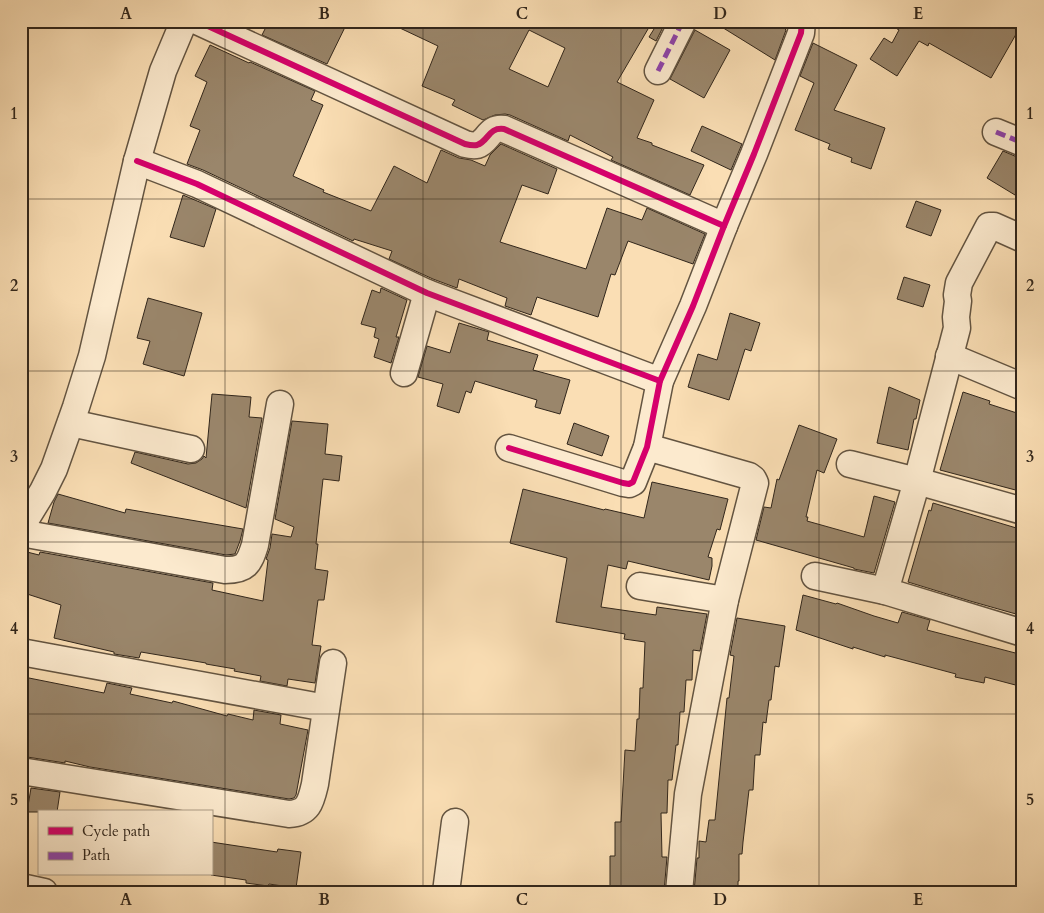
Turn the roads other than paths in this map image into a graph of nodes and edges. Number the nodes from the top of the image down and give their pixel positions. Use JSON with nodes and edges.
{"nodes":[{"id":1,"x":184,"y":21,"type":"edge"},
{"id":2,"x":197,"y":21,"type":"edge"},
{"id":3,"x":683,"y":21,"type":"edge"},
{"id":4,"x":802,"y":21,"type":"edge"},
{"id":5,"x":658,"y":71,"type":"dead end"},
{"id":6,"x":996,"y":132,"type":"dead end"},
{"id":7,"x":1023,"y":142,"type":"edge"},
{"id":8,"x":137,"y":161,"type":"junction"},
{"id":9,"x":724,"y":226,"type":"junction"},
{"id":10,"x":1023,"y":240,"type":"edge"},
{"id":11,"x":427,"y":293,"type":"junction"},
{"id":12,"x":949,"y":356,"type":"junction"},
{"id":13,"x":404,"y":373,"type":"dead end"},
{"id":14,"x":660,"y":381,"type":"junction"},
{"id":15,"x":1023,"y":387,"type":"edge"},
{"id":16,"x":280,"y":404,"type":"dead end"},
{"id":17,"x":71,"y":423,"type":"junction"},
{"id":18,"x":646,"y":447,"type":"junction"},
{"id":19,"x":509,"y":448,"type":"dead end"},
{"id":20,"x":191,"y":449,"type":"dead end"},
{"id":21,"x":850,"y":464,"type":"dead end"},
{"id":22,"x":917,"y":481,"type":"junction"},
{"id":23,"x":1023,"y":511,"type":"edge"},
{"id":24,"x":21,"y":527,"type":"edge"},
{"id":25,"x":21,"y":534,"type":"edge"},
{"id":26,"x":815,"y":576,"type":"dead end"},
{"id":27,"x":640,"y":586,"type":"dead end"},
{"id":28,"x":885,"y":591,"type":"junction"},
{"id":29,"x":726,"y":600,"type":"junction"},
{"id":30,"x":1023,"y":633,"type":"edge"},
{"id":31,"x":21,"y":652,"type":"edge"},
{"id":32,"x":333,"y":663,"type":"dead end"},
{"id":33,"x":326,"y":708,"type":"junction"},
{"id":34,"x":21,"y":772,"type":"edge"},
{"id":35,"x":455,"y":822,"type":"dead end"},
{"id":36,"x":21,"y":887,"type":"edge"},
{"id":37,"x":44,"y":892,"type":"edge"},
{"id":38,"x":446,"y":892,"type":"edge"},
{"id":39,"x":679,"y":892,"type":"edge"}],
"edges":[{"from":1,"to":8,"type":"street"},
{"from":2,"to":9,"type":"street"},
{"from":3,"to":5,"type":"street"},
{"from":4,"to":9,"type":"street"},
{"from":6,"to":7,"type":"street"},
{"from":8,"to":11,"type":"street"},
{"from":8,"to":17,"type":"street"},
{"from":9,"to":14,"type":"street"},
{"from":10,"to":12,"type":"street"},
{"from":11,"to":13,"type":"street"},
{"from":11,"to":14,"type":"street"},
{"from":12,"to":15,"type":"street"},
{"from":12,"to":22,"type":"street"},
{"from":14,"to":18,"type":"street"},
{"from":16,"to":25,"type":"street"},
{"from":17,"to":20,"type":"street"},
{"from":17,"to":24,"type":"street"},
{"from":18,"to":19,"type":"street"},
{"from":18,"to":29,"type":"street"},
{"from":21,"to":22,"type":"street"},
{"from":22,"to":23,"type":"street"},
{"from":22,"to":28,"type":"street"},
{"from":26,"to":28,"type":"street"},
{"from":27,"to":29,"type":"street"},
{"from":28,"to":30,"type":"street"},
{"from":29,"to":39,"type":"street"},
{"from":31,"to":33,"type":"street"},
{"from":32,"to":33,"type":"street"},
{"from":33,"to":34,"type":"street"},
{"from":35,"to":38,"type":"street"},
{"from":36,"to":37,"type":"street"}]}
